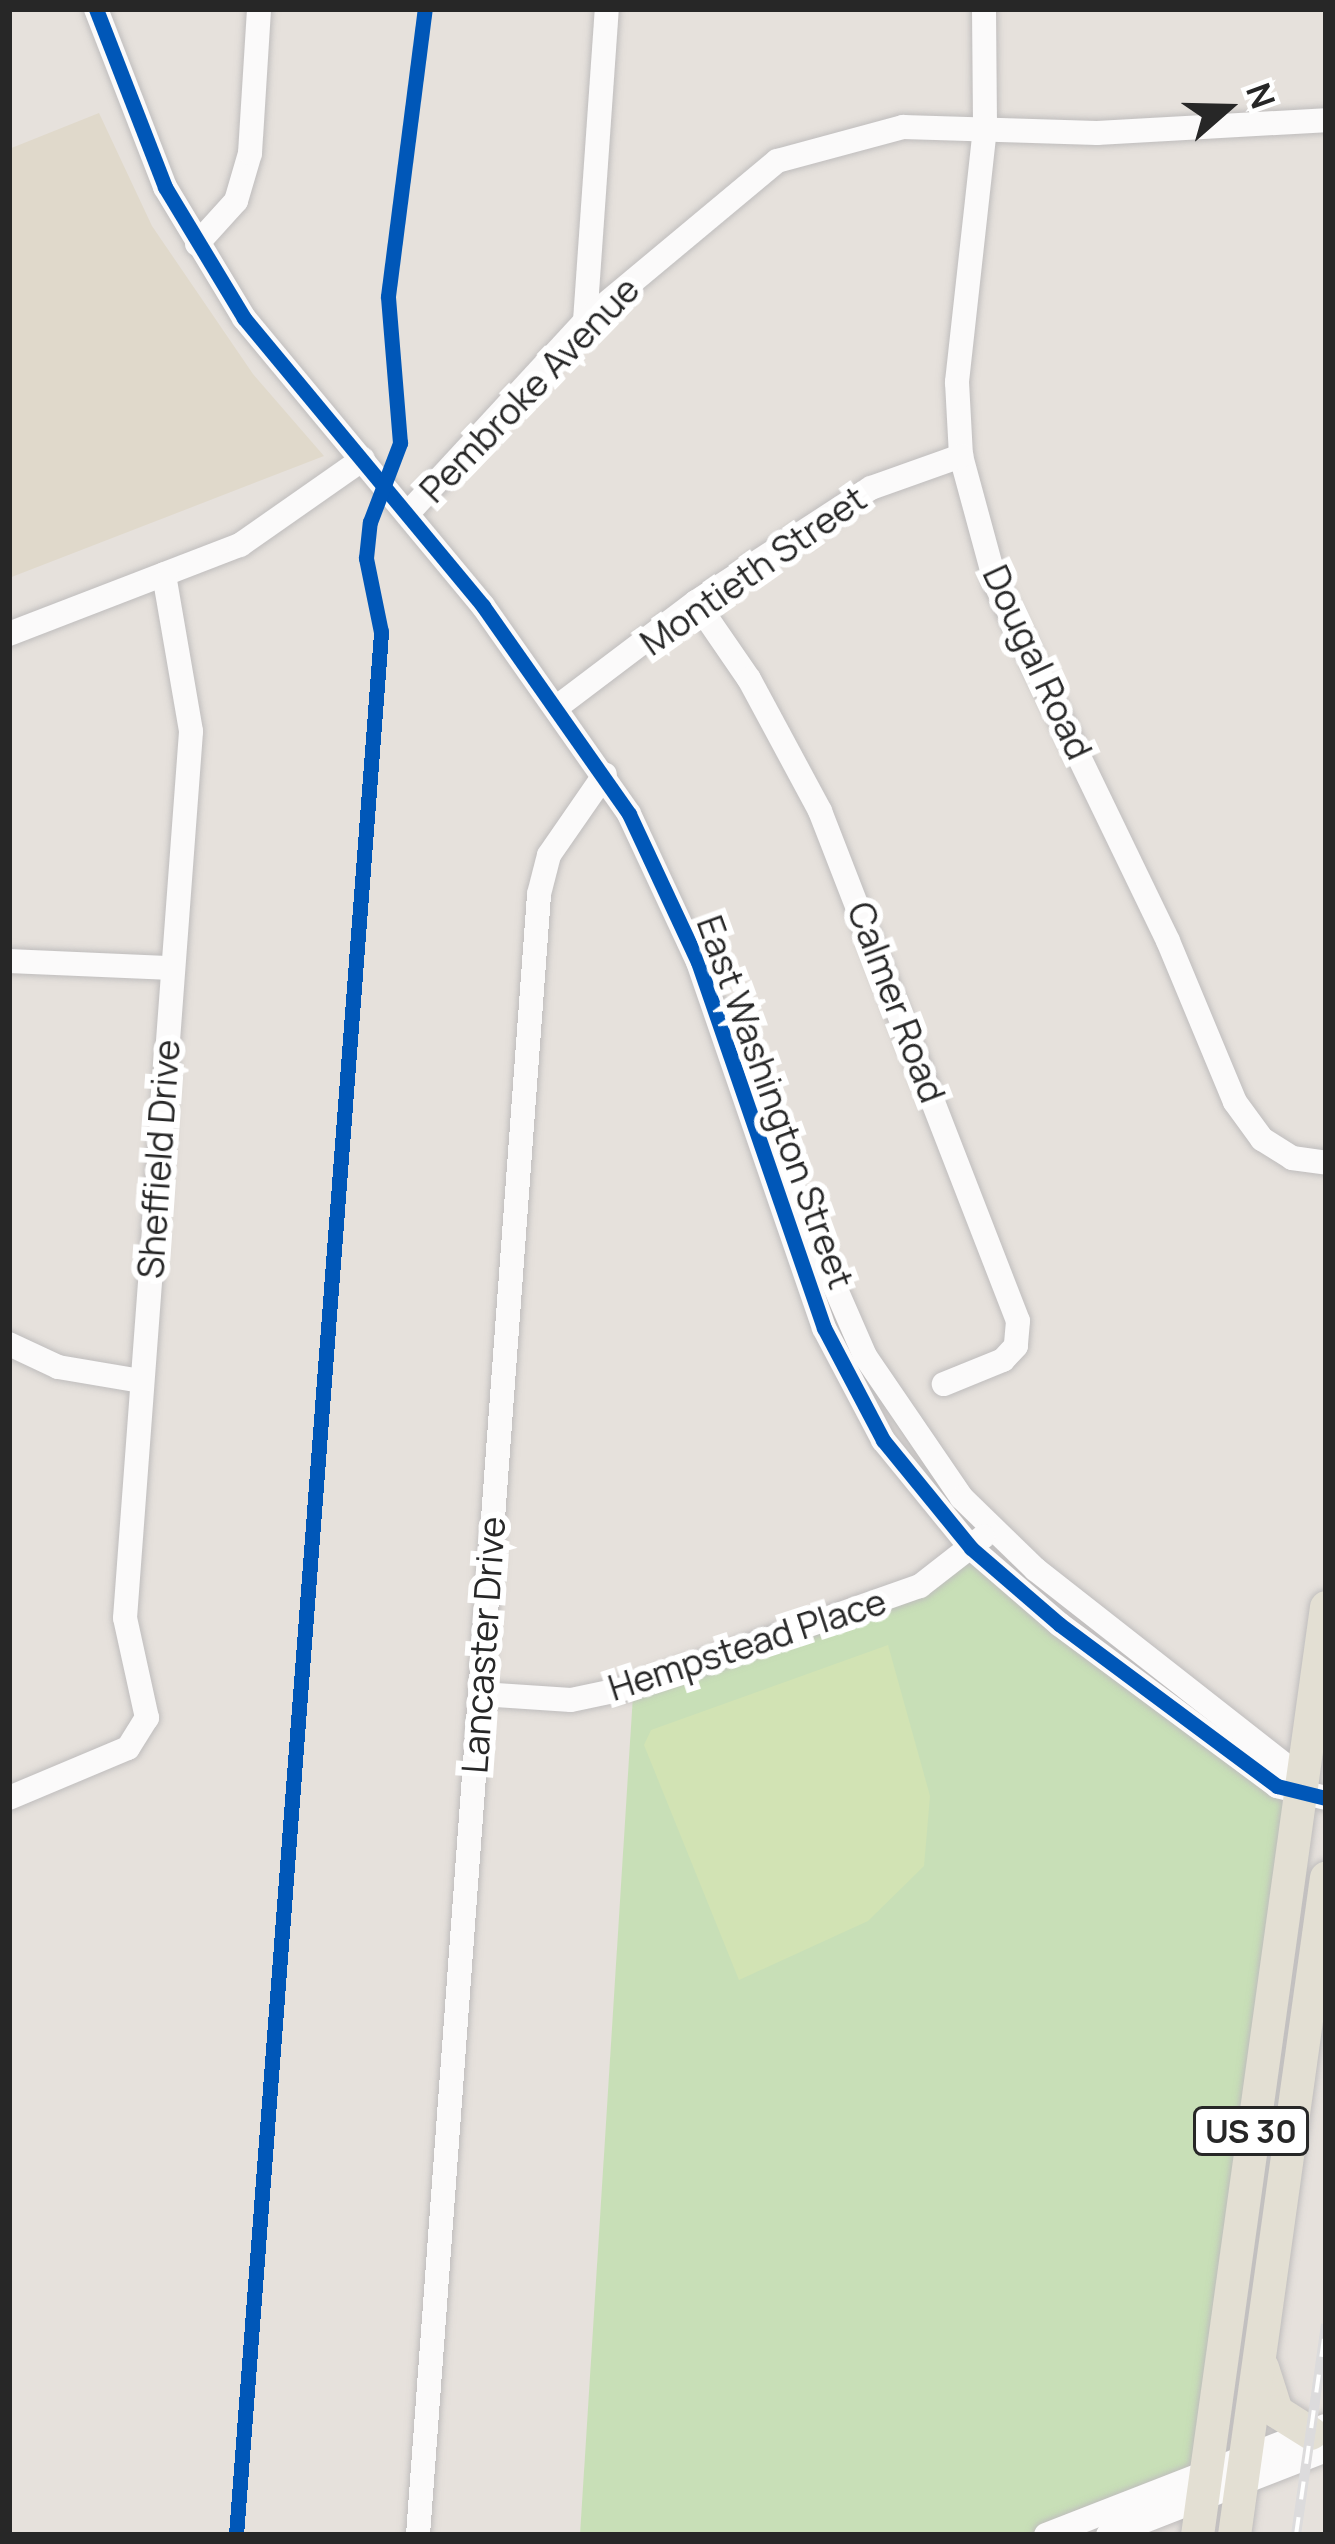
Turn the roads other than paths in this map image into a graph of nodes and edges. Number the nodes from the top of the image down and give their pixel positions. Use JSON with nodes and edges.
{"nodes":[{"id":1,"x":96,"y":9,"type":"edge"},
{"id":2,"x":259,"y":9,"type":"edge"},
{"id":3,"x":608,"y":9,"type":"edge"},
{"id":4,"x":984,"y":9,"type":"edge"},
{"id":5,"x":1326,"y":120,"type":"edge"},
{"id":6,"x":985,"y":128,"type":"junction"},
{"id":7,"x":197,"y":244,"type":"junction"},
{"id":8,"x":585,"y":321,"type":"junction"},
{"id":9,"x":961,"y":456,"type":"junction"},
{"id":10,"x":363,"y":460,"type":"junction"},
{"id":11,"x":409,"y":512,"type":"junction"},
{"id":12,"x":164,"y":574,"type":"junction"},
{"id":13,"x":696,"y":602,"type":"junction"},
{"id":14,"x":9,"y":634,"type":"edge"},
{"id":15,"x":557,"y":707,"type":"junction"},
{"id":16,"x":605,"y":774,"type":"junction"},
{"id":17,"x":9,"y":961,"type":"edge"},
{"id":18,"x":172,"y":968,"type":"junction"},
{"id":19,"x":766,"y":1142,"type":"junction"},
{"id":20,"x":1326,"y":1162,"type":"edge"},
{"id":21,"x":9,"y":1344,"type":"edge"},
{"id":22,"x":141,"y":1381,"type":"junction"},
{"id":23,"x":944,"y":1384,"type":"dead end"},
{"id":24,"x":992,"y":1530,"type":"junction"},
{"id":25,"x":971,"y":1548,"type":"junction"},
{"id":26,"x":1326,"y":1607,"type":"edge"},
{"id":27,"x":481,"y":1694,"type":"junction"},
{"id":28,"x":1313,"y":1794,"type":"edge"},
{"id":29,"x":9,"y":1798,"type":"edge"},
{"id":30,"x":1326,"y":1876,"type":"edge"},
{"id":31,"x":1260,"y":2354,"type":"junction"},
{"id":32,"x":1321,"y":2437,"type":"edge"},
{"id":33,"x":1243,"y":2470,"type":"junction"},
{"id":34,"x":1204,"y":2486,"type":"junction"},
{"id":35,"x":418,"y":2535,"type":"edge"},
{"id":36,"x":1046,"y":2535,"type":"edge"},
{"id":37,"x":1108,"y":2535,"type":"edge"},
{"id":38,"x":1197,"y":2535,"type":"edge"},
{"id":39,"x":1234,"y":2535,"type":"edge"}],
"edges":[{"from":1,"to":7,"type":"street","name":"East Washington Street"},
{"from":2,"to":7,"type":"street"},
{"from":3,"to":8,"type":"street"},
{"from":4,"to":6,"type":"street","name":"Dougal Road"},
{"from":5,"to":6,"type":"street","name":"Pembroke Avenue"},
{"from":6,"to":8,"type":"street","name":"Pembroke Avenue"},
{"from":6,"to":9,"type":"street","name":"Dougal Road"},
{"from":7,"to":10,"type":"street","name":"East Washington Street"},
{"from":8,"to":11,"type":"street","name":"Pembroke Avenue"},
{"from":9,"to":13,"type":"street","name":"Montieth Street"},
{"from":9,"to":20,"type":"street","name":"Dougal Road"},
{"from":10,"to":11,"type":"street","name":"East Washington Street"},
{"from":10,"to":12,"type":"street"},
{"from":11,"to":15,"type":"street","name":"East Washington Street"},
{"from":12,"to":14,"type":"street"},
{"from":12,"to":18,"type":"street","name":"Sheffield Drive"},
{"from":13,"to":15,"type":"street","name":"Montieth Street"},
{"from":13,"to":23,"type":"street","name":"Calmer Road"},
{"from":15,"to":16,"type":"street","name":"East Washington Street"},
{"from":16,"to":19,"type":"street","name":"East Washington Street"},
{"from":16,"to":27,"type":"street","name":"Lancaster Drive"},
{"from":17,"to":18,"type":"street"},
{"from":18,"to":22,"type":"street","name":"Sheffield Drive"},
{"from":19,"to":24,"type":"street","name":"East Washington Street"},
{"from":19,"to":25,"type":"street","name":"East Washington Street"},
{"from":21,"to":22,"type":"street"},
{"from":22,"to":29,"type":"street","name":"Sheffield Drive"},
{"from":24,"to":25,"type":"street","name":"Hempstead Place"},
{"from":24,"to":28,"type":"street","name":"East Washington Street"},
{"from":25,"to":27,"type":"street","name":"Hempstead Place"},
{"from":25,"to":28,"type":"street","name":"East Washington Street"},
{"from":26,"to":28,"type":"main road","number":"US 30"},
{"from":27,"to":35,"type":"street","name":"Lancaster Drive"},
{"from":28,"to":34,"type":"main road","number":"US 30"},
{"from":30,"to":31,"type":"main road","number":"US 30"},
{"from":31,"to":32,"type":"main road"},
{"from":31,"to":33,"type":"main road","number":"US 30"},
{"from":32,"to":33,"type":"street"},
{"from":33,"to":34,"type":"street"},
{"from":33,"to":39,"type":"main road","number":"US 30"},
{"from":34,"to":36,"type":"street"},
{"from":34,"to":37,"type":"street"},
{"from":34,"to":38,"type":"main road","number":"US 30"}]}
